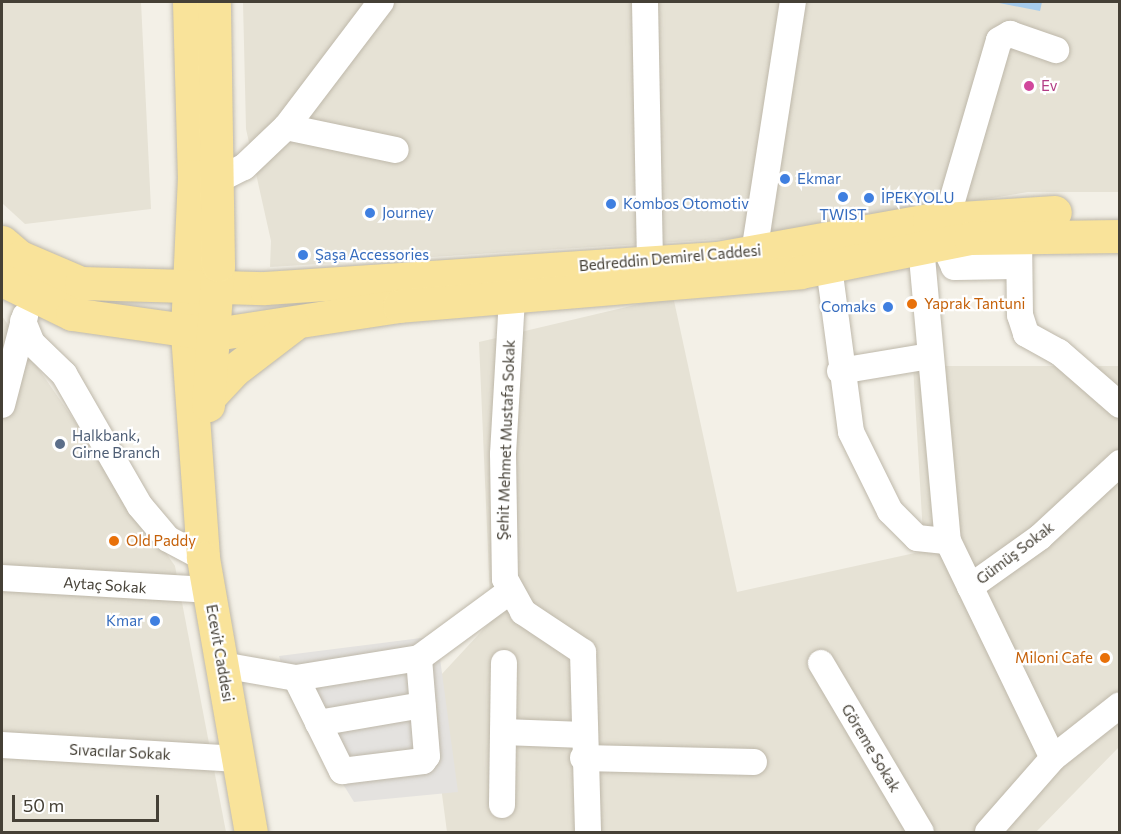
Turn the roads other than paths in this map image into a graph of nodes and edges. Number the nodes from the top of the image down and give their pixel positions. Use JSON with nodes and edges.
{"nodes":[{"id":1,"x":189,"y":2,"type":"edge"},
{"id":2,"x":214,"y":2,"type":"edge"},
{"id":3,"x":381,"y":2,"type":"edge"},
{"id":4,"x":645,"y":2,"type":"edge"},
{"id":5,"x":793,"y":2,"type":"edge"},
{"id":6,"x":1056,"y":50,"type":"dead end"},
{"id":7,"x":286,"y":127,"type":"junction"},
{"id":8,"x":396,"y":150,"type":"dead end"},
{"id":9,"x":218,"y":180,"type":"junction"},
{"id":10,"x":1119,"y":213,"type":"edge"},
{"id":11,"x":937,"y":236,"type":"junction"},
{"id":12,"x":1119,"y":236,"type":"edge"},
{"id":13,"x":2,"y":242,"type":"edge"},
{"id":14,"x":1019,"y":251,"type":"junction"},
{"id":15,"x":754,"y":253,"type":"junction"},
{"id":16,"x":204,"y":254,"type":"junction"},
{"id":17,"x":650,"y":261,"type":"junction"},
{"id":18,"x":829,"y":267,"type":"junction"},
{"id":19,"x":2,"y":280,"type":"edge"},
{"id":20,"x":293,"y":286,"type":"junction"},
{"id":21,"x":128,"y":288,"type":"junction"},
{"id":22,"x":203,"y":288,"type":"junction"},
{"id":23,"x":512,"y":298,"type":"junction"},
{"id":24,"x":28,"y":310,"type":"junction"},
{"id":25,"x":123,"y":323,"type":"junction"},
{"id":26,"x":297,"y":323,"type":"junction"},
{"id":27,"x":201,"y":333,"type":"junction"},
{"id":28,"x":930,"y":356,"type":"junction"},
{"id":29,"x":840,"y":371,"type":"junction"},
{"id":30,"x":3,"y":396,"type":"edge"},
{"id":31,"x":200,"y":397,"type":"junction"},
{"id":32,"x":1119,"y":405,"type":"edge"},
{"id":33,"x":1119,"y":463,"type":"edge"},
{"id":34,"x":948,"y":541,"type":"junction"},
{"id":35,"x":203,"y":558,"type":"junction"},
{"id":36,"x":2,"y":578,"type":"edge"},
{"id":37,"x":970,"y":587,"type":"junction"},
{"id":38,"x":208,"y":590,"type":"junction"},
{"id":39,"x":509,"y":592,"type":"junction"},
{"id":40,"x":419,"y":658,"type":"junction"},
{"id":41,"x":504,"y":663,"type":"dead end"},
{"id":42,"x":821,"y":663,"type":"dead end"},
{"id":43,"x":222,"y":665,"type":"junction"},
{"id":44,"x":296,"y":678,"type":"junction"},
{"id":45,"x":422,"y":705,"type":"junction"},
{"id":46,"x":1119,"y":705,"type":"edge"},
{"id":47,"x":318,"y":723,"type":"junction"},
{"id":48,"x":503,"y":732,"type":"junction"},
{"id":49,"x":2,"y":745,"type":"edge"},
{"id":50,"x":584,"y":747,"type":"junction"},
{"id":51,"x":1053,"y":758,"type":"junction"},
{"id":52,"x":239,"y":759,"type":"junction"},
{"id":53,"x":754,"y":762,"type":"dead end"},
{"id":54,"x":502,"y":805,"type":"dead end"},
{"id":55,"x":252,"y":832,"type":"edge"},
{"id":56,"x":588,"y":832,"type":"edge"},
{"id":57,"x":921,"y":832,"type":"edge"},
{"id":58,"x":988,"y":832,"type":"edge"}],
"edges":[{"from":1,"to":16,"type":"main road"},
{"from":2,"to":9,"type":"main road"},
{"from":3,"to":7,"type":"street"},
{"from":4,"to":17,"type":"street"},
{"from":5,"to":15,"type":"street"},
{"from":6,"to":11,"type":"street"},
{"from":7,"to":8,"type":"street"},
{"from":7,"to":9,"type":"street"},
{"from":9,"to":16,"type":"main road"},
{"from":10,"to":11,"type":"main road","name":"Bedreddin Demirel Caddesi"},
{"from":11,"to":14,"type":"main road","name":"Bedreddin Demirel Caddesi"},
{"from":11,"to":15,"type":"main road","name":"Bedreddin Demirel Caddesi"},
{"from":11,"to":18,"type":"main road","name":"Bedreddin Demirel Caddesi"},
{"from":11,"to":28,"type":"street"},
{"from":12,"to":14,"type":"main road","name":"Bedreddin Demirel Caddesi"},
{"from":13,"to":21,"type":"main road"},
{"from":14,"to":32,"type":"street"},
{"from":15,"to":17,"type":"main road","name":"Bedreddin Demirel Caddesi"},
{"from":16,"to":20,"type":"main road"},
{"from":16,"to":21,"type":"main road"},
{"from":16,"to":22,"type":"main road","name":"Ecevit Caddesi"},
{"from":17,"to":20,"type":"main road","name":"Bedreddin Demirel Caddesi"},
{"from":18,"to":23,"type":"main road","name":"Bedreddin Demirel Caddesi"},
{"from":18,"to":29,"type":"street"},
{"from":19,"to":24,"type":"main road"},
{"from":20,"to":22,"type":"main road","name":"Bedreddin Demirel Caddesi"},
{"from":21,"to":22,"type":"main road","name":"Bedreddin Demirel Caddesi"},
{"from":22,"to":27,"type":"main road","name":"Ecevit Caddesi"},
{"from":23,"to":26,"type":"main road","name":"Bedreddin Demirel Caddesi"},
{"from":23,"to":39,"type":"street","name":"Şehit Mehmet Mustafa Sokak"},
{"from":24,"to":25,"type":"main road"},
{"from":24,"to":30,"type":"street"},
{"from":24,"to":35,"type":"street"},
{"from":25,"to":27,"type":"main road","name":"Bedreddin Demirel Caddesi"},
{"from":25,"to":31,"type":"main road"},
{"from":26,"to":27,"type":"main road","name":"Bedreddin Demirel Caddesi"},
{"from":26,"to":31,"type":"main road"},
{"from":27,"to":31,"type":"main road","name":"Ecevit Caddesi"},
{"from":28,"to":29,"type":"street"},
{"from":28,"to":34,"type":"street"},
{"from":29,"to":34,"type":"street"},
{"from":31,"to":35,"type":"main road","name":"Ecevit Caddesi"},
{"from":33,"to":37,"type":"street","name":"Gümüş Sokak"},
{"from":34,"to":37,"type":"street"},
{"from":35,"to":38,"type":"main road","name":"Ecevit Caddesi"},
{"from":36,"to":38,"type":"street","name":"Aytaç Sokak"},
{"from":37,"to":51,"type":"street","name":"Gümüş Sokak"},
{"from":38,"to":43,"type":"main road","name":"Ecevit Caddesi"},
{"from":39,"to":40,"type":"street"},
{"from":39,"to":50,"type":"street"},
{"from":40,"to":44,"type":"street"},
{"from":40,"to":45,"type":"street"},
{"from":41,"to":48,"type":"street"},
{"from":42,"to":57,"type":"street","name":"Göreme Sokak"},
{"from":43,"to":44,"type":"street"},
{"from":43,"to":52,"type":"main road","name":"Ecevit Caddesi"},
{"from":44,"to":47,"type":"street"},
{"from":45,"to":47,"type":"street"},
{"from":45,"to":47,"type":"street"},
{"from":46,"to":51,"type":"street"},
{"from":48,"to":50,"type":"street"},
{"from":48,"to":54,"type":"street"},
{"from":49,"to":52,"type":"street","name":"Sıvacılar Sokak"},
{"from":50,"to":53,"type":"street"},
{"from":50,"to":56,"type":"street"},
{"from":51,"to":58,"type":"street"},
{"from":52,"to":55,"type":"main road","name":"Ecevit Caddesi"}]}
